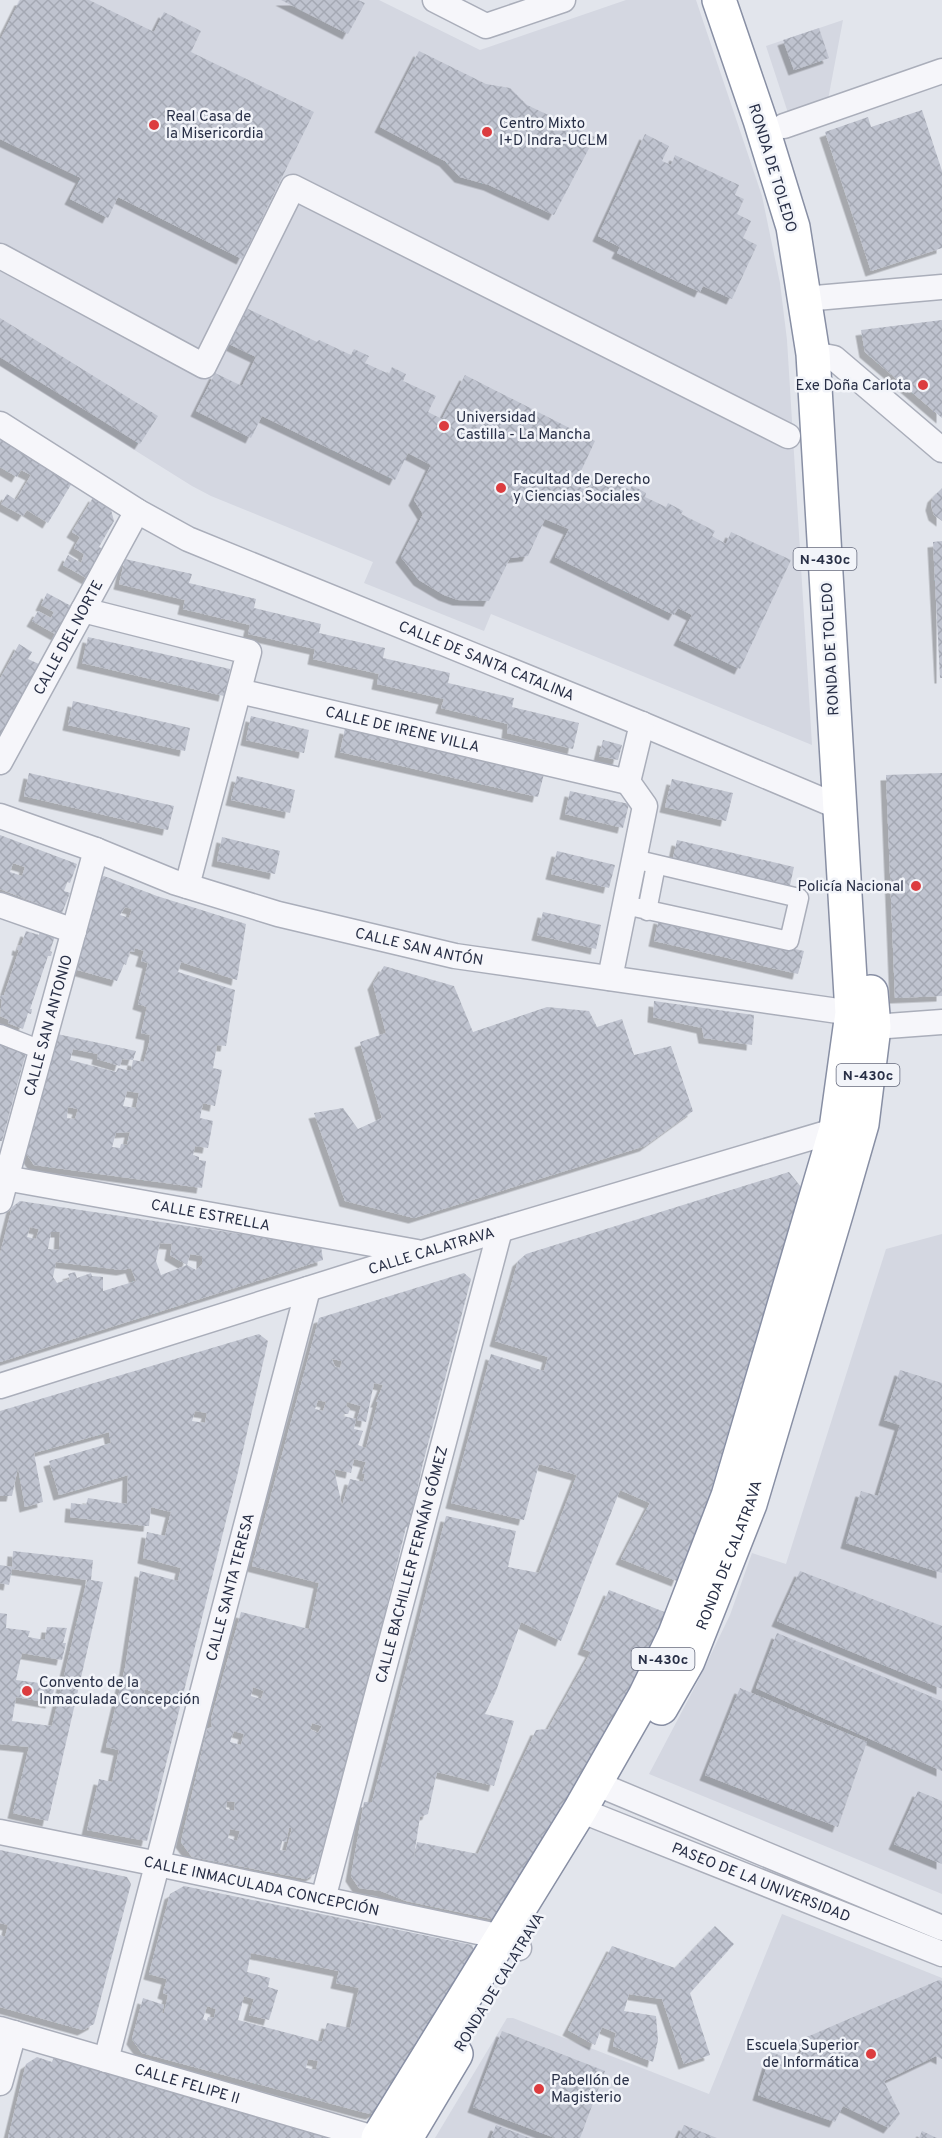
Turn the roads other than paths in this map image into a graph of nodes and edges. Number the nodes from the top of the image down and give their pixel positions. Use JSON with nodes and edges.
{"nodes":[{"id":1,"x":435,"y":0,"type":"edge"},
{"id":2,"x":563,"y":0,"type":"edge"},
{"id":3,"x":719,"y":0,"type":"edge"},
{"id":4,"x":740,"y":0,"type":"edge"},
{"id":5,"x":942,"y":71,"type":"edge"},
{"id":6,"x":784,"y":126,"type":"junction"},
{"id":7,"x":0,"y":256,"type":"edge"},
{"id":8,"x":942,"y":287,"type":"edge"},
{"id":9,"x":815,"y":299,"type":"junction"},
{"id":10,"x":823,"y":356,"type":"junction"},
{"id":11,"x":0,"y":424,"type":"edge"},
{"id":12,"x":788,"y":436,"type":"dead end"},
{"id":13,"x":942,"y":450,"type":"edge"},
{"id":14,"x":137,"y":511,"type":"junction"},
{"id":15,"x":83,"y":610,"type":"junction"},
{"id":16,"x":239,"y":691,"type":"junction"},
{"id":17,"x":642,"y":724,"type":"junction"},
{"id":18,"x":0,"y":762,"type":"edge"},
{"id":19,"x":628,"y":782,"type":"junction"},
{"id":20,"x":839,"y":807,"type":"junction"},
{"id":21,"x":0,"y":816,"type":"edge"},
{"id":22,"x":96,"y":850,"type":"junction"},
{"id":23,"x":645,"y":862,"type":"junction"},
{"id":24,"x":187,"y":886,"type":"junction"},
{"id":25,"x":0,"y":905,"type":"edge"},
{"id":26,"x":636,"y":908,"type":"junction"},
{"id":27,"x":74,"y":931,"type":"junction"},
{"id":28,"x":610,"y":978,"type":"junction"},
{"id":29,"x":863,"y":1020,"type":"junction"},
{"id":30,"x":942,"y":1022,"type":"edge"},
{"id":31,"x":0,"y":1034,"type":"edge"},
{"id":32,"x":41,"y":1050,"type":"junction"},
{"id":33,"x":849,"y":1126,"type":"junction"},
{"id":34,"x":3,"y":1178,"type":"edge"},
{"id":35,"x":0,"y":1201,"type":"edge"},
{"id":36,"x":500,"y":1230,"type":"junction"},
{"id":37,"x":422,"y":1253,"type":"junction"},
{"id":38,"x":308,"y":1289,"type":"junction"},
{"id":39,"x":0,"y":1386,"type":"edge"},
{"id":40,"x":597,"y":1800,"type":"junction"},
{"id":41,"x":0,"y":1832,"type":"edge"},
{"id":42,"x":158,"y":1864,"type":"junction"},
{"id":43,"x":323,"y":1899,"type":"junction"},
{"id":44,"x":942,"y":1928,"type":"edge"},
{"id":45,"x":511,"y":1942,"type":"junction"},
{"id":46,"x":942,"y":1954,"type":"edge"},
{"id":47,"x":7,"y":2031,"type":"edge"},
{"id":48,"x":106,"y":2060,"type":"junction"},
{"id":49,"x":0,"y":2083,"type":"edge"},
{"id":50,"x":376,"y":2138,"type":"edge"},
{"id":51,"x":406,"y":2138,"type":"edge"}],
"edges":[{"from":1,"to":2,"type":"street"},
{"from":3,"to":9,"type":"highway","name":"RONDA DE TOLEDO","number":"N-430c"},
{"from":4,"to":6,"type":"highway","name":"RONDA DE TOLEDO","number":"N-430c"},
{"from":5,"to":6,"type":"street"},
{"from":6,"to":9,"type":"highway","name":"RONDA DE TOLEDO","number":"N-430c"},
{"from":7,"to":12,"type":"street"},
{"from":8,"to":9,"type":"street"},
{"from":9,"to":10,"type":"highway","name":"RONDA DE TOLEDO","number":"N-430c"},
{"from":10,"to":13,"type":"street"},
{"from":10,"to":20,"type":"highway","name":"RONDA DE TOLEDO","number":"N-430c"},
{"from":10,"to":29,"type":"highway","name":"RONDA DE TOLEDO","number":"N-430c"},
{"from":11,"to":14,"type":"street","name":"CALLE DE SANTA CATALINA"},
{"from":14,"to":15,"type":"street","name":"CALLE DEL NORTE"},
{"from":14,"to":17,"type":"street","name":"CALLE DE SANTA CATALINA"},
{"from":15,"to":16,"type":"street"},
{"from":15,"to":18,"type":"street","name":"CALLE DEL NORTE"},
{"from":16,"to":19,"type":"street","name":"CALLE DE IRENE VILLA"},
{"from":16,"to":24,"type":"street"},
{"from":17,"to":19,"type":"street"},
{"from":17,"to":20,"type":"street","name":"CALLE DE SANTA CATALINA"},
{"from":19,"to":23,"type":"street"},
{"from":20,"to":29,"type":"highway","name":"RONDA DE TOLEDO","number":"N-430c"},
{"from":21,"to":22,"type":"street","name":"CALLE SAN ANTÓN"},
{"from":22,"to":24,"type":"street","name":"CALLE SAN ANTÓN"},
{"from":22,"to":27,"type":"street","name":"CALLE SAN ANTONIO"},
{"from":23,"to":26,"type":"street"},
{"from":23,"to":26,"type":"street"},
{"from":24,"to":28,"type":"street","name":"CALLE SAN ANTÓN"},
{"from":25,"to":27,"type":"street"},
{"from":26,"to":28,"type":"street"},
{"from":27,"to":32,"type":"street","name":"CALLE SAN ANTONIO"},
{"from":28,"to":29,"type":"street","name":"CALLE SAN ANTÓN"},
{"from":29,"to":30,"type":"street","name":"CALLE SAN ANTÓN"},
{"from":29,"to":33,"type":"highway","name":"RONDA DE TOLEDO","number":"N-430c"},
{"from":31,"to":32,"type":"street"},
{"from":32,"to":34,"type":"street","name":"CALLE SAN ANTONIO"},
{"from":33,"to":36,"type":"street","name":"CALLE CALATRAVA"},
{"from":33,"to":40,"type":"highway","name":"RONDA DE CALATRAVA","number":"N-430c"},
{"from":34,"to":35,"type":"street","name":"CALLE SAN ANTONIO"},
{"from":34,"to":37,"type":"street","name":"CALLE ESTRELLA"},
{"from":36,"to":37,"type":"street","name":"CALLE CALATRAVA"},
{"from":36,"to":43,"type":"street","name":"CALLE BACHILLER FERNÁN GÓMEZ"},
{"from":37,"to":38,"type":"street","name":"CALLE CALATRAVA"},
{"from":38,"to":39,"type":"street","name":"CALLE CALATRAVA"},
{"from":38,"to":42,"type":"street","name":"CALLE SANTA TERESA"},
{"from":40,"to":44,"type":"street","name":"PASEO DE LA UNIVERSIDAD"},
{"from":40,"to":45,"type":"highway","name":"RONDA DE CALATRAVA","number":"N-430c"},
{"from":40,"to":46,"type":"street","name":"PASEO DE LA UNIVERSIDAD"},
{"from":41,"to":42,"type":"street","name":"CALLE INMACULADA CONCEPCIÓN"},
{"from":42,"to":43,"type":"street","name":"CALLE INMACULADA CONCEPCIÓN"},
{"from":42,"to":48,"type":"street","name":"CALLE SANTA TERESA"},
{"from":43,"to":45,"type":"street","name":"CALLE INMACULADA CONCEPCIÓN"},
{"from":45,"to":50,"type":"highway","name":"RONDA DE CALATRAVA","number":"N-430c"},
{"from":45,"to":51,"type":"highway","name":"RONDA DE CALATRAVA","number":"N-430c"},
{"from":47,"to":48,"type":"street","name":"CALLE FELIPE II"},
{"from":47,"to":49,"type":"street"},
{"from":48,"to":50,"type":"street","name":"CALLE FELIPE II"}]}
